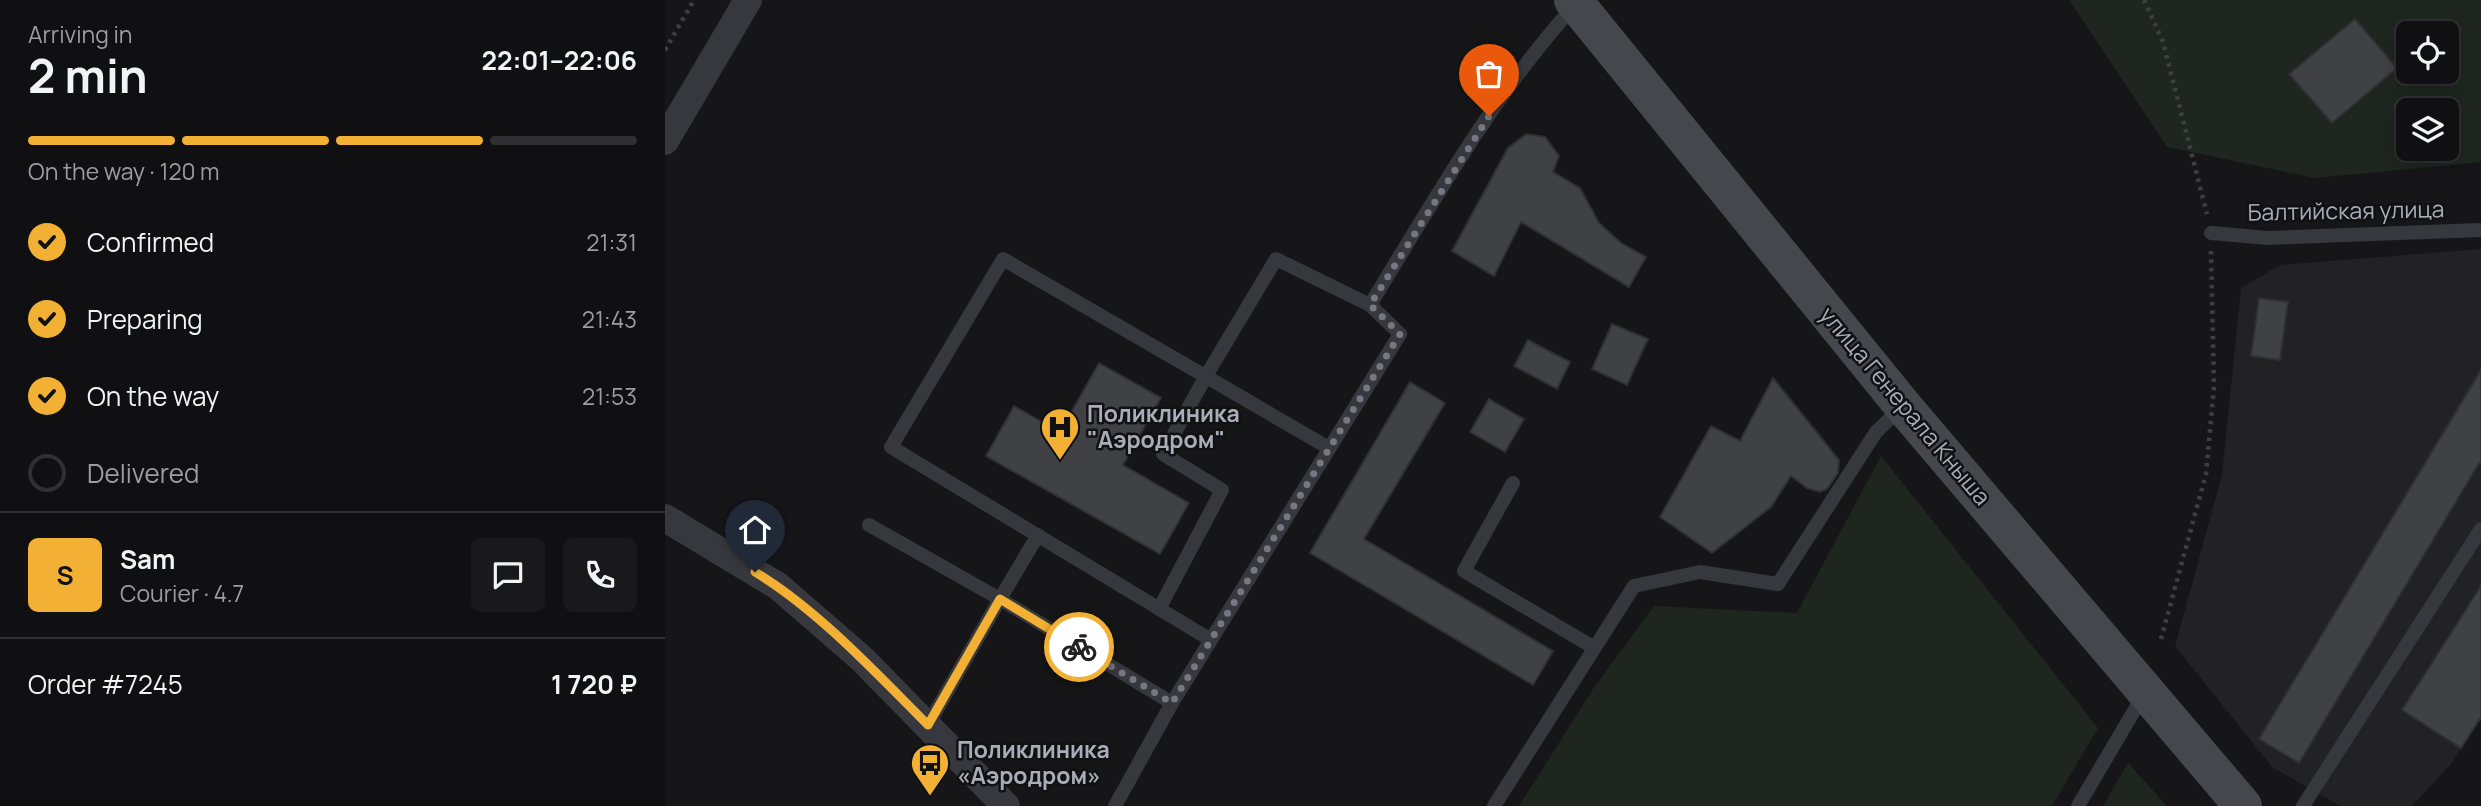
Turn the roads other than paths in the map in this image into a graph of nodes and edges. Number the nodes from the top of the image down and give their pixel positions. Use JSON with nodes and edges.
{"nodes":[{"id":1,"x":748,"y":0,"type":"edge"},
{"id":2,"x":1574,"y":2,"type":"edge"},
{"id":3,"x":665,"y":141,"type":"edge"},
{"id":4,"x":2481,"y":230,"type":"edge"},
{"id":5,"x":2211,"y":233,"type":"road end"},
{"id":6,"x":1370,"y":305,"type":"junction"},
{"id":7,"x":1206,"y":376,"type":"junction"},
{"id":8,"x":1903,"y":406,"type":"junction"},
{"id":9,"x":1329,"y":448,"type":"junction"},
{"id":10,"x":1513,"y":483,"type":"dead end"},
{"id":11,"x":665,"y":518,"type":"edge"},
{"id":12,"x":869,"y":525,"type":"dead end"},
{"id":13,"x":2481,"y":529,"type":"edge"},
{"id":14,"x":1038,"y":535,"type":"junction"},
{"id":15,"x":1000,"y":599,"type":"junction"},
{"id":16,"x":1159,"y":609,"type":"junction"},
{"id":17,"x":1211,"y":640,"type":"junction"},
{"id":18,"x":1593,"y":647,"type":"junction"},
{"id":19,"x":2145,"y":693,"type":"junction"},
{"id":20,"x":1172,"y":703,"type":"junction"},
{"id":21,"x":928,"y":725,"type":"junction"},
{"id":22,"x":1006,"y":806,"type":"edge"},
{"id":23,"x":1115,"y":806,"type":"edge"},
{"id":24,"x":1494,"y":806,"type":"edge"},
{"id":25,"x":2078,"y":806,"type":"edge"},
{"id":26,"x":2243,"y":806,"type":"edge"},
{"id":27,"x":2302,"y":806,"type":"edge"}],
"edges":[{"from":1,"to":3,"type":"street"},
{"from":2,"to":6,"type":"lane"},
{"from":2,"to":8,"type":"street","name":"улица Генерала Кныша"},
{"from":4,"to":5,"type":"lane","name":"Балтийская улица"},
{"from":6,"to":7,"type":"lane"},
{"from":6,"to":9,"type":"lane"},
{"from":7,"to":9,"type":"lane"},
{"from":7,"to":14,"type":"lane"},
{"from":7,"to":16,"type":"lane"},
{"from":8,"to":18,"type":"lane"},
{"from":8,"to":19,"type":"street","name":"улица Генерала Кныша"},
{"from":9,"to":17,"type":"lane"},
{"from":10,"to":18,"type":"lane"},
{"from":11,"to":21,"type":"street"},
{"from":12,"to":15,"type":"lane"},
{"from":13,"to":27,"type":"lane"},
{"from":14,"to":15,"type":"lane"},
{"from":14,"to":16,"type":"lane"},
{"from":15,"to":20,"type":"lane"},
{"from":15,"to":21,"type":"lane"},
{"from":16,"to":17,"type":"lane"},
{"from":17,"to":20,"type":"lane"},
{"from":18,"to":24,"type":"lane"},
{"from":19,"to":25,"type":"lane"},
{"from":19,"to":26,"type":"street","name":"улица Генерала Кныша"},
{"from":20,"to":23,"type":"lane"},
{"from":21,"to":22,"type":"street"}]}
